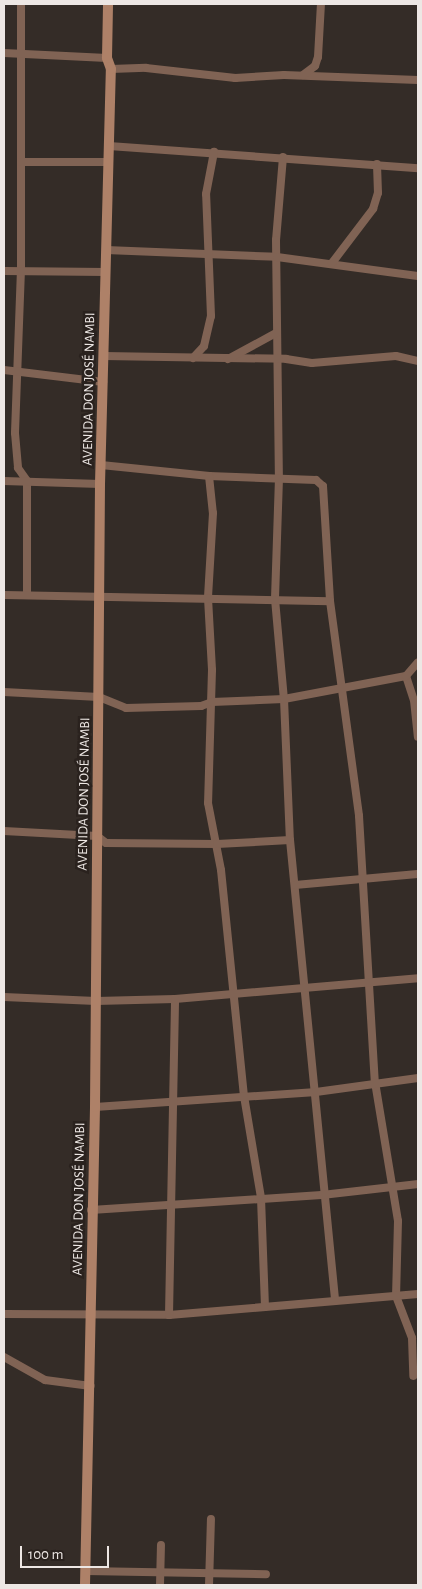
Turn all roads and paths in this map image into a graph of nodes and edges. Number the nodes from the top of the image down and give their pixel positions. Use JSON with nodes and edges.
{"nodes":[{"id":1,"x":21,"y":4,"type":"edge"},
{"id":2,"x":108,"y":4,"type":"edge"},
{"id":3,"x":321,"y":4,"type":"edge"},
{"id":4,"x":4,"y":53,"type":"edge"},
{"id":5,"x":24,"y":54,"type":"junction"},
{"id":6,"x":107,"y":58,"type":"junction"},
{"id":7,"x":111,"y":69,"type":"junction"},
{"id":8,"x":303,"y":75,"type":"junction"},
{"id":9,"x":418,"y":80,"type":"edge"},
{"id":10,"x":109,"y":146,"type":"junction"},
{"id":11,"x":214,"y":152,"type":"junction"},
{"id":12,"x":283,"y":156,"type":"junction"},
{"id":13,"x":21,"y":162,"type":"junction"},
{"id":14,"x":108,"y":162,"type":"junction"},
{"id":15,"x":377,"y":164,"type":"junction"},
{"id":16,"x":418,"y":168,"type":"edge"},
{"id":17,"x":106,"y":250,"type":"junction"},
{"id":18,"x":211,"y":254,"type":"junction"},
{"id":19,"x":277,"y":257,"type":"junction"},
{"id":20,"x":332,"y":263,"type":"junction"},
{"id":21,"x":21,"y":269,"type":"junction"},
{"id":22,"x":4,"y":271,"type":"edge"},
{"id":23,"x":106,"y":272,"type":"junction"},
{"id":24,"x":418,"y":276,"type":"edge"},
{"id":25,"x":276,"y":333,"type":"junction"},
{"id":26,"x":204,"y":346,"type":"junction"},
{"id":27,"x":104,"y":356,"type":"junction"},
{"id":28,"x":193,"y":358,"type":"junction"},
{"id":29,"x":211,"y":358,"type":"junction"},
{"id":30,"x":226,"y":360,"type":"junction"},
{"id":31,"x":276,"y":360,"type":"junction"},
{"id":32,"x":418,"y":361,"type":"edge"},
{"id":33,"x":4,"y":370,"type":"edge"},
{"id":34,"x":17,"y":371,"type":"junction"},
{"id":35,"x":103,"y":382,"type":"junction"},
{"id":36,"x":101,"y":465,"type":"junction"},
{"id":37,"x":209,"y":476,"type":"junction"},
{"id":38,"x":279,"y":478,"type":"junction"},
{"id":39,"x":4,"y":481,"type":"edge"},
{"id":40,"x":27,"y":481,"type":"junction"},
{"id":41,"x":100,"y":484,"type":"junction"},
{"id":42,"x":4,"y":595,"type":"edge"},
{"id":43,"x":27,"y":595,"type":"junction"},
{"id":44,"x":100,"y":597,"type":"junction"},
{"id":45,"x":208,"y":598,"type":"junction"},
{"id":46,"x":275,"y":599,"type":"junction"},
{"id":47,"x":330,"y":601,"type":"junction"},
{"id":48,"x":418,"y":662,"type":"edge"},
{"id":49,"x":406,"y":676,"type":"junction"},
{"id":50,"x":341,"y":687,"type":"junction"},
{"id":51,"x":4,"y":692,"type":"edge"},
{"id":52,"x":99,"y":697,"type":"junction"},
{"id":53,"x":284,"y":699,"type":"junction"},
{"id":54,"x":212,"y":702,"type":"junction"},
{"id":55,"x":418,"y":737,"type":"edge"},
{"id":56,"x":4,"y":831,"type":"edge"},
{"id":57,"x":97,"y":836,"type":"junction"},
{"id":58,"x":290,"y":840,"type":"junction"},
{"id":59,"x":217,"y":844,"type":"junction"},
{"id":60,"x":418,"y":874,"type":"edge"},
{"id":61,"x":363,"y":878,"type":"junction"},
{"id":62,"x":296,"y":885,"type":"junction"},
{"id":63,"x":418,"y":978,"type":"edge"},
{"id":64,"x":370,"y":982,"type":"junction"},
{"id":65,"x":303,"y":987,"type":"junction"},
{"id":66,"x":234,"y":993,"type":"junction"},
{"id":67,"x":4,"y":996,"type":"edge"},
{"id":68,"x":175,"y":999,"type":"junction"},
{"id":69,"x":96,"y":1001,"type":"junction"},
{"id":70,"x":418,"y":1078,"type":"edge"},
{"id":71,"x":375,"y":1082,"type":"junction"},
{"id":72,"x":316,"y":1092,"type":"junction"},
{"id":73,"x":244,"y":1096,"type":"junction"},
{"id":74,"x":172,"y":1101,"type":"junction"},
{"id":75,"x":95,"y":1106,"type":"junction"},
{"id":76,"x":418,"y":1184,"type":"edge"},
{"id":77,"x":393,"y":1186,"type":"junction"},
{"id":78,"x":322,"y":1195,"type":"junction"},
{"id":79,"x":261,"y":1198,"type":"junction"},
{"id":80,"x":170,"y":1204,"type":"junction"},
{"id":81,"x":91,"y":1210,"type":"junction"},
{"id":82,"x":418,"y":1294,"type":"edge"},
{"id":83,"x":396,"y":1296,"type":"junction"},
{"id":84,"x":334,"y":1301,"type":"junction"},
{"id":85,"x":265,"y":1307,"type":"junction"},
{"id":86,"x":4,"y":1314,"type":"edge"},
{"id":87,"x":92,"y":1315,"type":"junction"},
{"id":88,"x":169,"y":1315,"type":"junction"},
{"id":89,"x":4,"y":1357,"type":"edge"},
{"id":90,"x":413,"y":1376,"type":"dead end"},
{"id":91,"x":91,"y":1386,"type":"junction"},
{"id":92,"x":211,"y":1519,"type":"dead end"},
{"id":93,"x":161,"y":1545,"type":"dead end"},
{"id":94,"x":86,"y":1571,"type":"junction"},
{"id":95,"x":161,"y":1573,"type":"junction"},
{"id":96,"x":266,"y":1574,"type":"dead end"},
{"id":97,"x":209,"y":1575,"type":"junction"},
{"id":98,"x":85,"y":1585,"type":"edge"},
{"id":99,"x":160,"y":1585,"type":"edge"},
{"id":100,"x":209,"y":1585,"type":"edge"}],
"edges":[{"from":1,"to":5,"type":"street"},
{"from":2,"to":6,"type":"street","name":"AVENIDA DON JOSÉ NAMBI"},
{"from":3,"to":8,"type":"street"},
{"from":4,"to":5,"type":"street"},
{"from":5,"to":6,"type":"street"},
{"from":5,"to":13,"type":"street"},
{"from":6,"to":7,"type":"street","name":"AVENIDA DON JOSÉ NAMBI"},
{"from":7,"to":8,"type":"street"},
{"from":7,"to":10,"type":"street","name":"AVENIDA DON JOSÉ NAMBI"},
{"from":8,"to":9,"type":"street"},
{"from":10,"to":11,"type":"street"},
{"from":10,"to":14,"type":"street","name":"AVENIDA DON JOSÉ NAMBI"},
{"from":11,"to":12,"type":"street"},
{"from":11,"to":18,"type":"street"},
{"from":12,"to":15,"type":"street"},
{"from":12,"to":19,"type":"street"},
{"from":13,"to":14,"type":"street"},
{"from":13,"to":21,"type":"street"},
{"from":14,"to":17,"type":"street","name":"AVENIDA DON JOSÉ NAMBI"},
{"from":15,"to":16,"type":"street"},
{"from":15,"to":20,"type":"street"},
{"from":17,"to":18,"type":"street"},
{"from":17,"to":23,"type":"street","name":"AVENIDA DON JOSÉ NAMBI"},
{"from":18,"to":19,"type":"street"},
{"from":18,"to":26,"type":"street"},
{"from":19,"to":20,"type":"street"},
{"from":19,"to":25,"type":"street"},
{"from":20,"to":24,"type":"street"},
{"from":21,"to":22,"type":"street"},
{"from":21,"to":23,"type":"street"},
{"from":21,"to":34,"type":"street"},
{"from":23,"to":27,"type":"street","name":"AVENIDA DON JOSÉ NAMBI"},
{"from":25,"to":30,"type":"street"},
{"from":25,"to":31,"type":"street"},
{"from":26,"to":28,"type":"street"},
{"from":26,"to":29,"type":"street"},
{"from":27,"to":28,"type":"street"},
{"from":27,"to":35,"type":"street","name":"AVENIDA DON JOSÉ NAMBI"},
{"from":28,"to":29,"type":"street"},
{"from":29,"to":30,"type":"street"},
{"from":30,"to":31,"type":"street"},
{"from":31,"to":32,"type":"street"},
{"from":31,"to":38,"type":"street"},
{"from":33,"to":34,"type":"street"},
{"from":34,"to":35,"type":"street"},
{"from":34,"to":40,"type":"street"},
{"from":35,"to":36,"type":"street","name":"AVENIDA DON JOSÉ NAMBI"},
{"from":36,"to":37,"type":"street"},
{"from":36,"to":41,"type":"street","name":"AVENIDA DON JOSÉ NAMBI"},
{"from":37,"to":38,"type":"street"},
{"from":37,"to":45,"type":"street"},
{"from":38,"to":46,"type":"street"},
{"from":38,"to":47,"type":"street"},
{"from":39,"to":40,"type":"street"},
{"from":40,"to":41,"type":"street"},
{"from":40,"to":43,"type":"street"},
{"from":41,"to":44,"type":"street","name":"AVENIDA DON JOSÉ NAMBI"},
{"from":42,"to":43,"type":"street"},
{"from":43,"to":44,"type":"street"},
{"from":44,"to":45,"type":"street"},
{"from":44,"to":52,"type":"street","name":"AVENIDA DON JOSÉ NAMBI"},
{"from":45,"to":46,"type":"street"},
{"from":45,"to":54,"type":"street"},
{"from":46,"to":47,"type":"street"},
{"from":46,"to":53,"type":"street"},
{"from":47,"to":50,"type":"street"},
{"from":48,"to":49,"type":"street"},
{"from":49,"to":50,"type":"street"},
{"from":49,"to":55,"type":"street"},
{"from":50,"to":53,"type":"street"},
{"from":50,"to":61,"type":"street"},
{"from":51,"to":52,"type":"street"},
{"from":52,"to":54,"type":"street"},
{"from":52,"to":57,"type":"street","name":"AVENIDA DON JOSÉ NAMBI"},
{"from":53,"to":54,"type":"street"},
{"from":53,"to":58,"type":"street"},
{"from":54,"to":59,"type":"street"},
{"from":56,"to":57,"type":"street"},
{"from":57,"to":59,"type":"street"},
{"from":57,"to":69,"type":"street","name":"AVENIDA DON JOSÉ NAMBI"},
{"from":58,"to":59,"type":"street"},
{"from":58,"to":62,"type":"street"},
{"from":59,"to":66,"type":"street"},
{"from":60,"to":61,"type":"street"},
{"from":61,"to":62,"type":"street"},
{"from":61,"to":64,"type":"street"},
{"from":62,"to":65,"type":"street"},
{"from":63,"to":64,"type":"street"},
{"from":64,"to":65,"type":"street"},
{"from":64,"to":71,"type":"street"},
{"from":65,"to":66,"type":"street"},
{"from":65,"to":72,"type":"street"},
{"from":66,"to":68,"type":"street"},
{"from":66,"to":73,"type":"street"},
{"from":67,"to":69,"type":"street"},
{"from":68,"to":69,"type":"street"},
{"from":68,"to":74,"type":"street"},
{"from":69,"to":75,"type":"street","name":"AVENIDA DON JOSÉ NAMBI"},
{"from":70,"to":71,"type":"street"},
{"from":71,"to":72,"type":"street"},
{"from":71,"to":77,"type":"street"},
{"from":72,"to":73,"type":"street"},
{"from":72,"to":78,"type":"street"},
{"from":73,"to":74,"type":"street"},
{"from":73,"to":79,"type":"street"},
{"from":74,"to":75,"type":"street"},
{"from":74,"to":80,"type":"street"},
{"from":75,"to":81,"type":"street","name":"AVENIDA DON JOSÉ NAMBI"},
{"from":76,"to":77,"type":"street"},
{"from":77,"to":78,"type":"street"},
{"from":77,"to":83,"type":"street"},
{"from":78,"to":79,"type":"street"},
{"from":78,"to":84,"type":"street"},
{"from":79,"to":80,"type":"street"},
{"from":79,"to":85,"type":"street"},
{"from":80,"to":81,"type":"street"},
{"from":80,"to":88,"type":"street"},
{"from":81,"to":87,"type":"street","name":"AVENIDA DON JOSÉ NAMBI"},
{"from":82,"to":83,"type":"street"},
{"from":83,"to":84,"type":"street"},
{"from":83,"to":90,"type":"street"},
{"from":84,"to":85,"type":"street"},
{"from":85,"to":88,"type":"street"},
{"from":86,"to":87,"type":"street"},
{"from":87,"to":88,"type":"street"},
{"from":87,"to":91,"type":"street","name":"AVENIDA DON JOSÉ NAMBI"},
{"from":89,"to":91,"type":"street"},
{"from":91,"to":94,"type":"street","name":"AVENIDA DON JOSÉ NAMBI"},
{"from":92,"to":97,"type":"street"},
{"from":93,"to":95,"type":"street"},
{"from":94,"to":95,"type":"street"},
{"from":94,"to":98,"type":"street","name":"AVENIDA DON JOSÉ NAMBI"},
{"from":95,"to":97,"type":"street"},
{"from":95,"to":99,"type":"street"},
{"from":96,"to":97,"type":"street"},
{"from":97,"to":100,"type":"street"}]}
